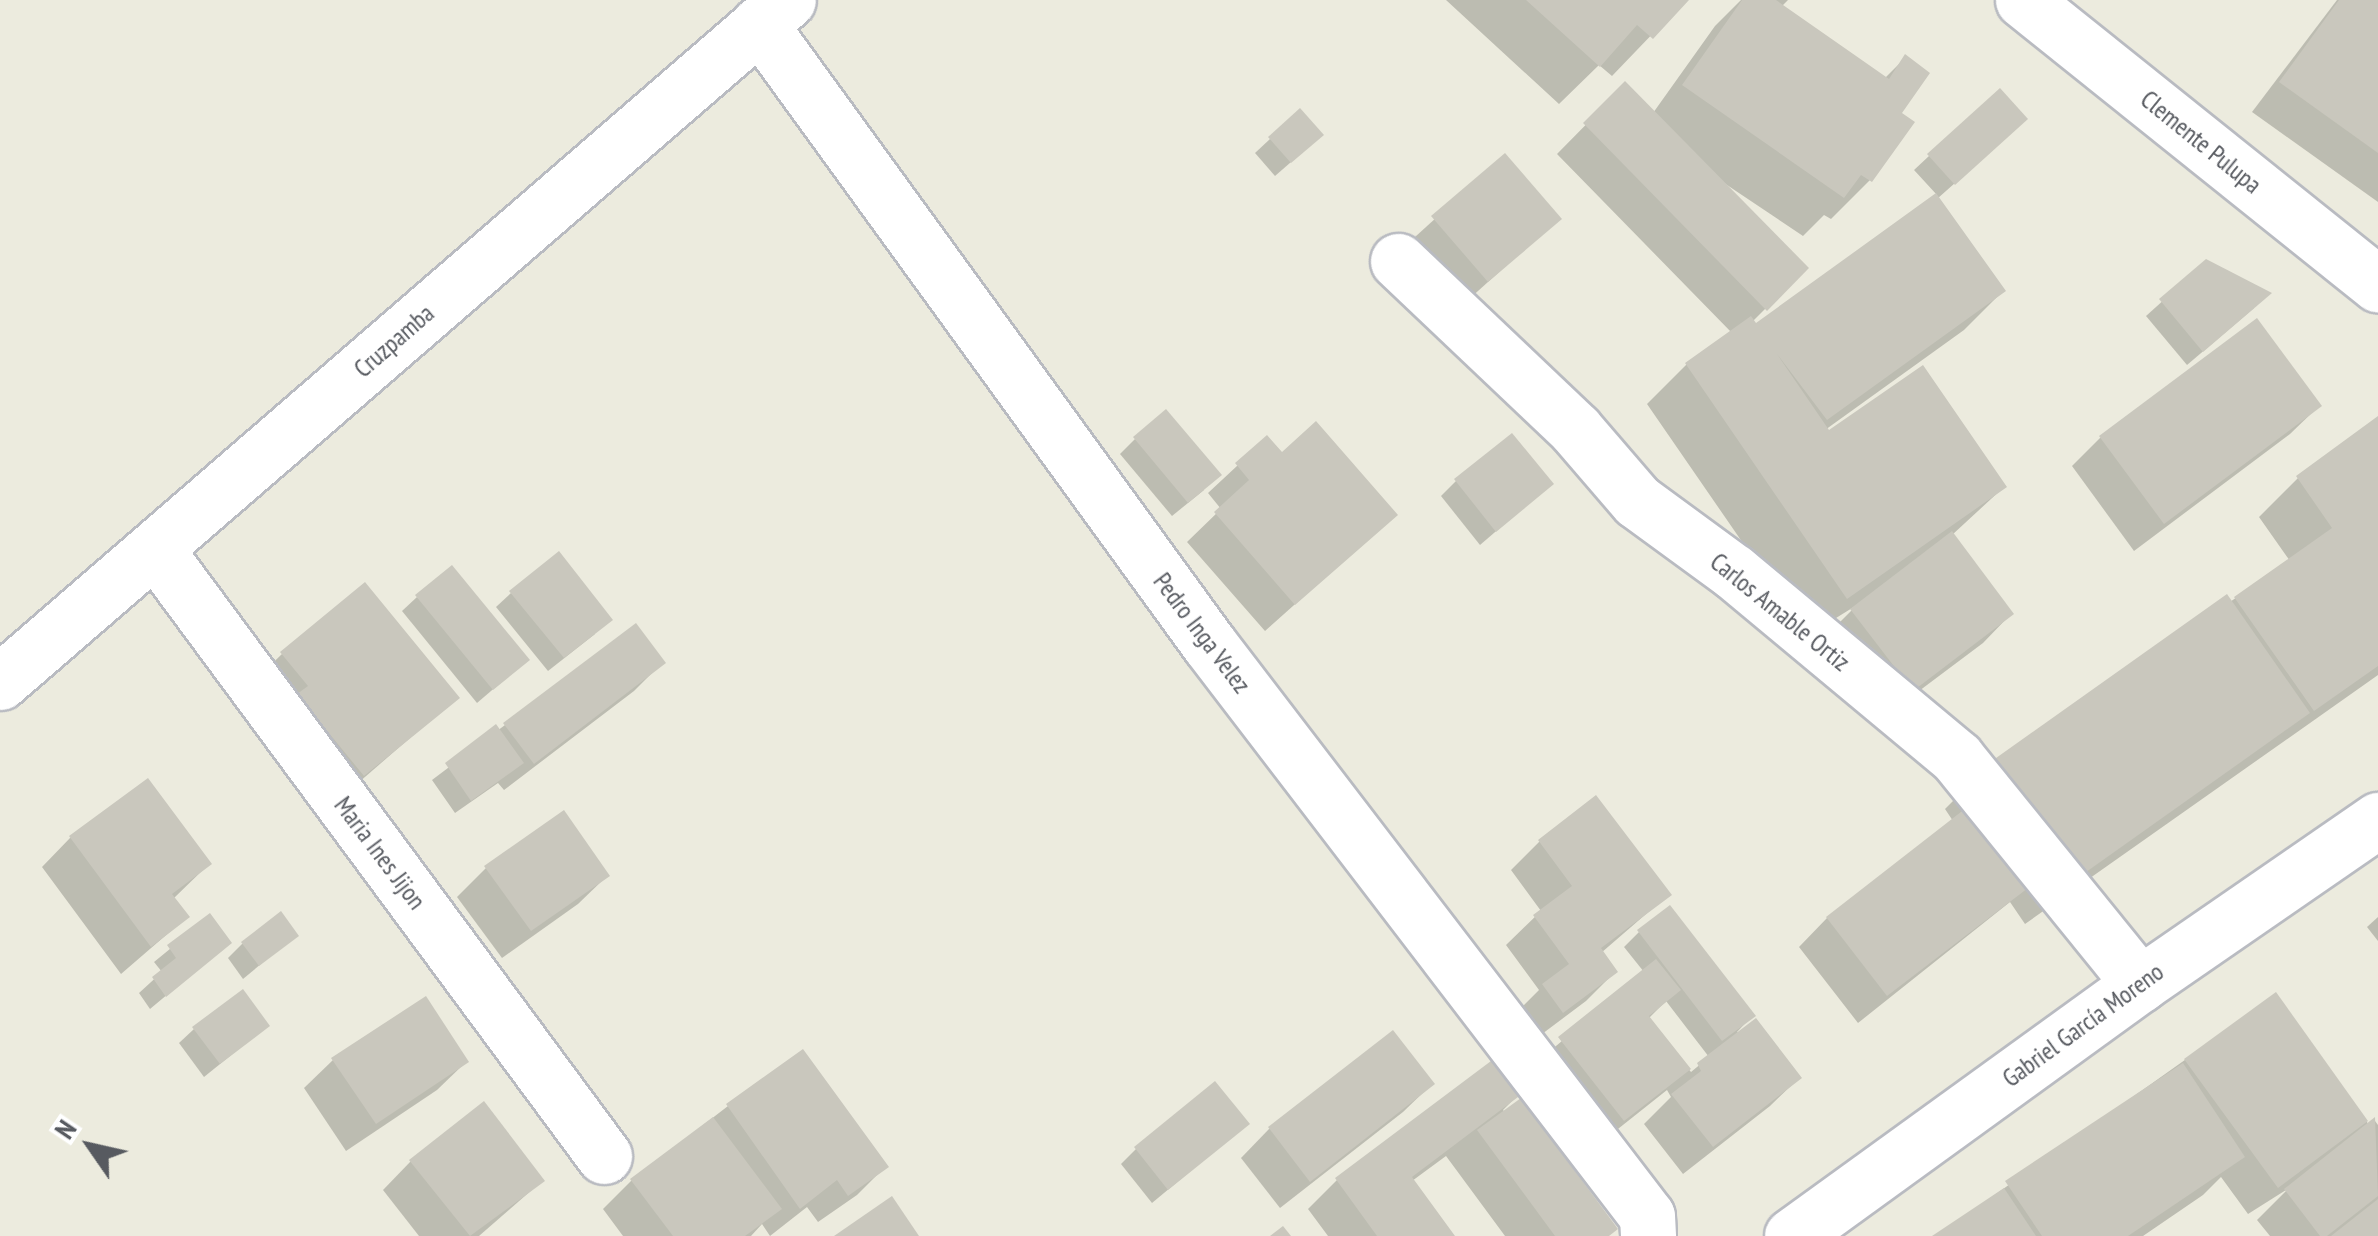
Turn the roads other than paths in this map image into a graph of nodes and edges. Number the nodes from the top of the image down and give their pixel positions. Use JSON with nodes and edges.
{"nodes":[{"id":1,"x":2023,"y":0,"type":"edge"},
{"id":2,"x":773,"y":12,"type":"edge"},
{"id":3,"x":1398,"y":261,"type":"dead end"},
{"id":4,"x":2378,"y":284,"type":"edge"},
{"id":5,"x":155,"y":549,"type":"junction"},
{"id":6,"x":0,"y":682,"type":"edge"},
{"id":7,"x":2378,"y":820,"type":"edge"},
{"id":8,"x":2140,"y":984,"type":"junction"},
{"id":9,"x":604,"y":1156,"type":"dead end"},
{"id":10,"x":1648,"y":1236,"type":"edge"},
{"id":11,"x":1792,"y":1236,"type":"edge"}],
"edges":[{"from":1,"to":4,"type":"street","name":"Clemente Pulupa"},
{"from":2,"to":5,"type":"street","name":"Cruzpamba"},
{"from":2,"to":10,"type":"street","name":"Pedro Inga Velez"},
{"from":3,"to":8,"type":"street","name":"Carlos Amable Ortiz"},
{"from":5,"to":6,"type":"street","name":"Cruzpamba"},
{"from":5,"to":9,"type":"street","name":"Maria Ines Jijon"},
{"from":7,"to":8,"type":"street","name":"Gabriel García Moreno"},
{"from":8,"to":11,"type":"street","name":"Gabriel García Moreno"}]}
